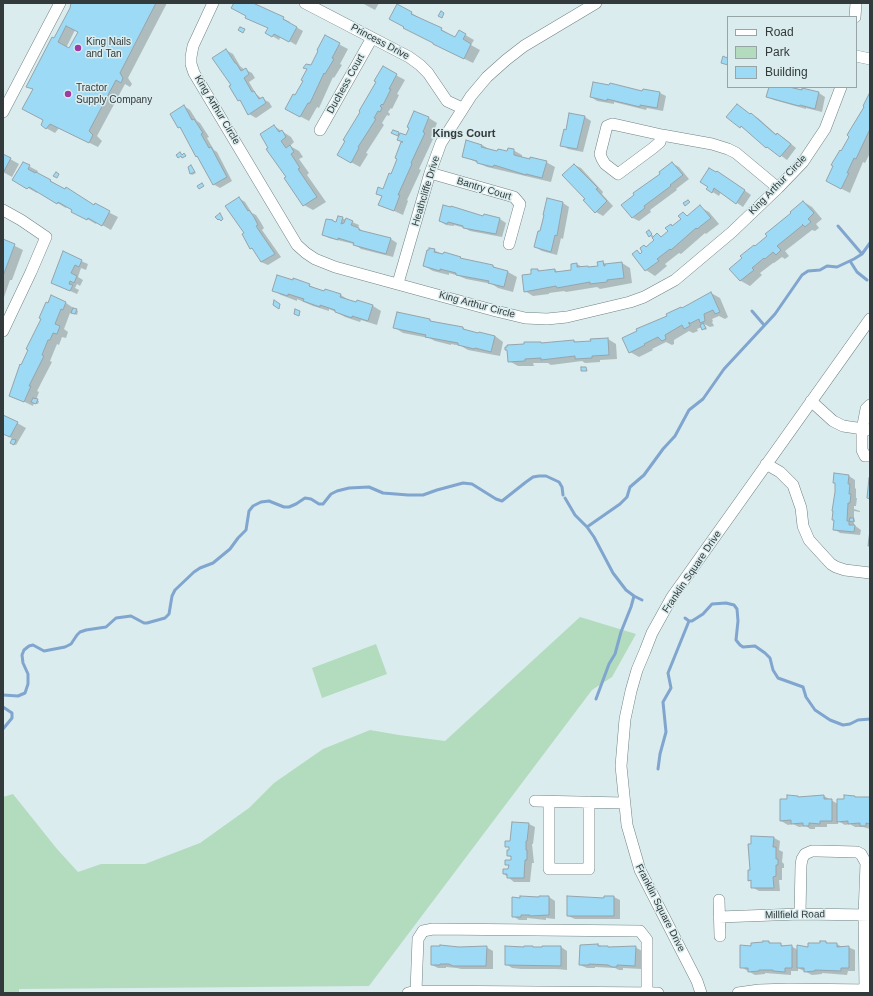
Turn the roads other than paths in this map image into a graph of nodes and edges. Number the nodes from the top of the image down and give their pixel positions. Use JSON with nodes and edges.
{"nodes":[{"id":1,"x":60,"y":3,"type":"edge"},
{"id":2,"x":213,"y":3,"type":"edge"},
{"id":3,"x":305,"y":3,"type":"edge"},
{"id":4,"x":596,"y":3,"type":"edge"},
{"id":5,"x":856,"y":3,"type":"edge"},
{"id":6,"x":855,"y":16,"type":"edge"},
{"id":7,"x":372,"y":38,"type":"junction"},
{"id":8,"x":857,"y":56,"type":"edge"},
{"id":9,"x":870,"y":59,"type":"edge"},
{"id":10,"x":841,"y":88,"type":"edge"},
{"id":11,"x":462,"y":108,"type":"junction"},
{"id":12,"x":3,"y":112,"type":"edge"},
{"id":13,"x":320,"y":130,"type":"dead end"},
{"id":14,"x":662,"y":135,"type":"junction"},
{"id":15,"x":430,"y":173,"type":"junction"},
{"id":16,"x":778,"y":188,"type":"junction"},
{"id":17,"x":3,"y":210,"type":"edge"},
{"id":18,"x":509,"y":244,"type":"dead end"},
{"id":19,"x":398,"y":283,"type":"junction"},
{"id":20,"x":870,"y":319,"type":"edge"},
{"id":21,"x":3,"y":331,"type":"edge"},
{"id":22,"x":811,"y":402,"type":"junction"},
{"id":23,"x":870,"y":405,"type":"edge"},
{"id":24,"x":866,"y":430,"type":"edge"},
{"id":25,"x":870,"y":456,"type":"edge"},
{"id":26,"x":766,"y":464,"type":"junction"},
{"id":27,"x":870,"y":573,"type":"edge"},
{"id":28,"x":535,"y":801,"type":"dead end"},
{"id":29,"x":549,"y":802,"type":"junction"},
{"id":30,"x":589,"y":802,"type":"junction"},
{"id":31,"x":624,"y":803,"type":"junction"},
{"id":32,"x":719,"y":900,"type":"dead end"},
{"id":33,"x":800,"y":914,"type":"junction"},
{"id":34,"x":867,"y":915,"type":"edge"},
{"id":35,"x":719,"y":917,"type":"junction"},
{"id":36,"x":720,"y":936,"type":"dead end"},
{"id":37,"x":867,"y":990,"type":"edge"},
{"id":38,"x":412,"y":992,"type":"edge"},
{"id":39,"x":458,"y":992,"type":"edge"},
{"id":40,"x":515,"y":992,"type":"edge"},
{"id":41,"x":570,"y":992,"type":"edge"},
{"id":42,"x":622,"y":992,"type":"edge"},
{"id":43,"x":652,"y":992,"type":"edge"},
{"id":44,"x":701,"y":993,"type":"edge"},
{"id":45,"x":738,"y":993,"type":"edge"}],
"edges":[{"from":1,"to":12,"type":"street"},
{"from":2,"to":19,"type":"street","name":"King Arthur Circle"},
{"from":3,"to":7,"type":"street","name":"Princess Drive"},
{"from":4,"to":11,"type":"street","name":"Heathcliffe Drive"},
{"from":5,"to":6,"type":"street"},
{"from":7,"to":11,"type":"street","name":"Princess Drive"},
{"from":7,"to":13,"type":"street","name":"Duchess Court"},
{"from":8,"to":9,"type":"street"},
{"from":10,"to":16,"type":"street","name":"King Arthur Circle"},
{"from":11,"to":15,"type":"street","name":"Heathcliffe Drive"},
{"from":14,"to":14,"type":"street"},
{"from":14,"to":16,"type":"street"},
{"from":15,"to":18,"type":"street","name":"Bantry Court"},
{"from":15,"to":19,"type":"street","name":"Heathcliffe Drive"},
{"from":16,"to":19,"type":"street","name":"King Arthur Circle"},
{"from":17,"to":21,"type":"street"},
{"from":20,"to":22,"type":"street","name":"Franklin Square Drive"},
{"from":22,"to":24,"type":"street"},
{"from":22,"to":26,"type":"street","name":"Franklin Square Drive"},
{"from":23,"to":24,"type":"street"},
{"from":24,"to":25,"type":"street"},
{"from":26,"to":27,"type":"street"},
{"from":26,"to":31,"type":"street","name":"Franklin Square Drive"},
{"from":28,"to":29,"type":"street"},
{"from":29,"to":30,"type":"street"},
{"from":29,"to":30,"type":"street"},
{"from":30,"to":31,"type":"street"},
{"from":31,"to":44,"type":"street","name":"Franklin Square Drive"},
{"from":32,"to":35,"type":"street"},
{"from":33,"to":34,"type":"street","name":"Millfield Road"},
{"from":33,"to":34,"type":"street"},
{"from":33,"to":35,"type":"street","name":"Millfield Road"},
{"from":34,"to":37,"type":"street"},
{"from":35,"to":36,"type":"street"},
{"from":37,"to":45,"type":"street"},
{"from":38,"to":39,"type":"street"},
{"from":38,"to":43,"type":"street"},
{"from":39,"to":40,"type":"street"},
{"from":40,"to":41,"type":"street"},
{"from":41,"to":42,"type":"street"},
{"from":42,"to":43,"type":"street"}]}
